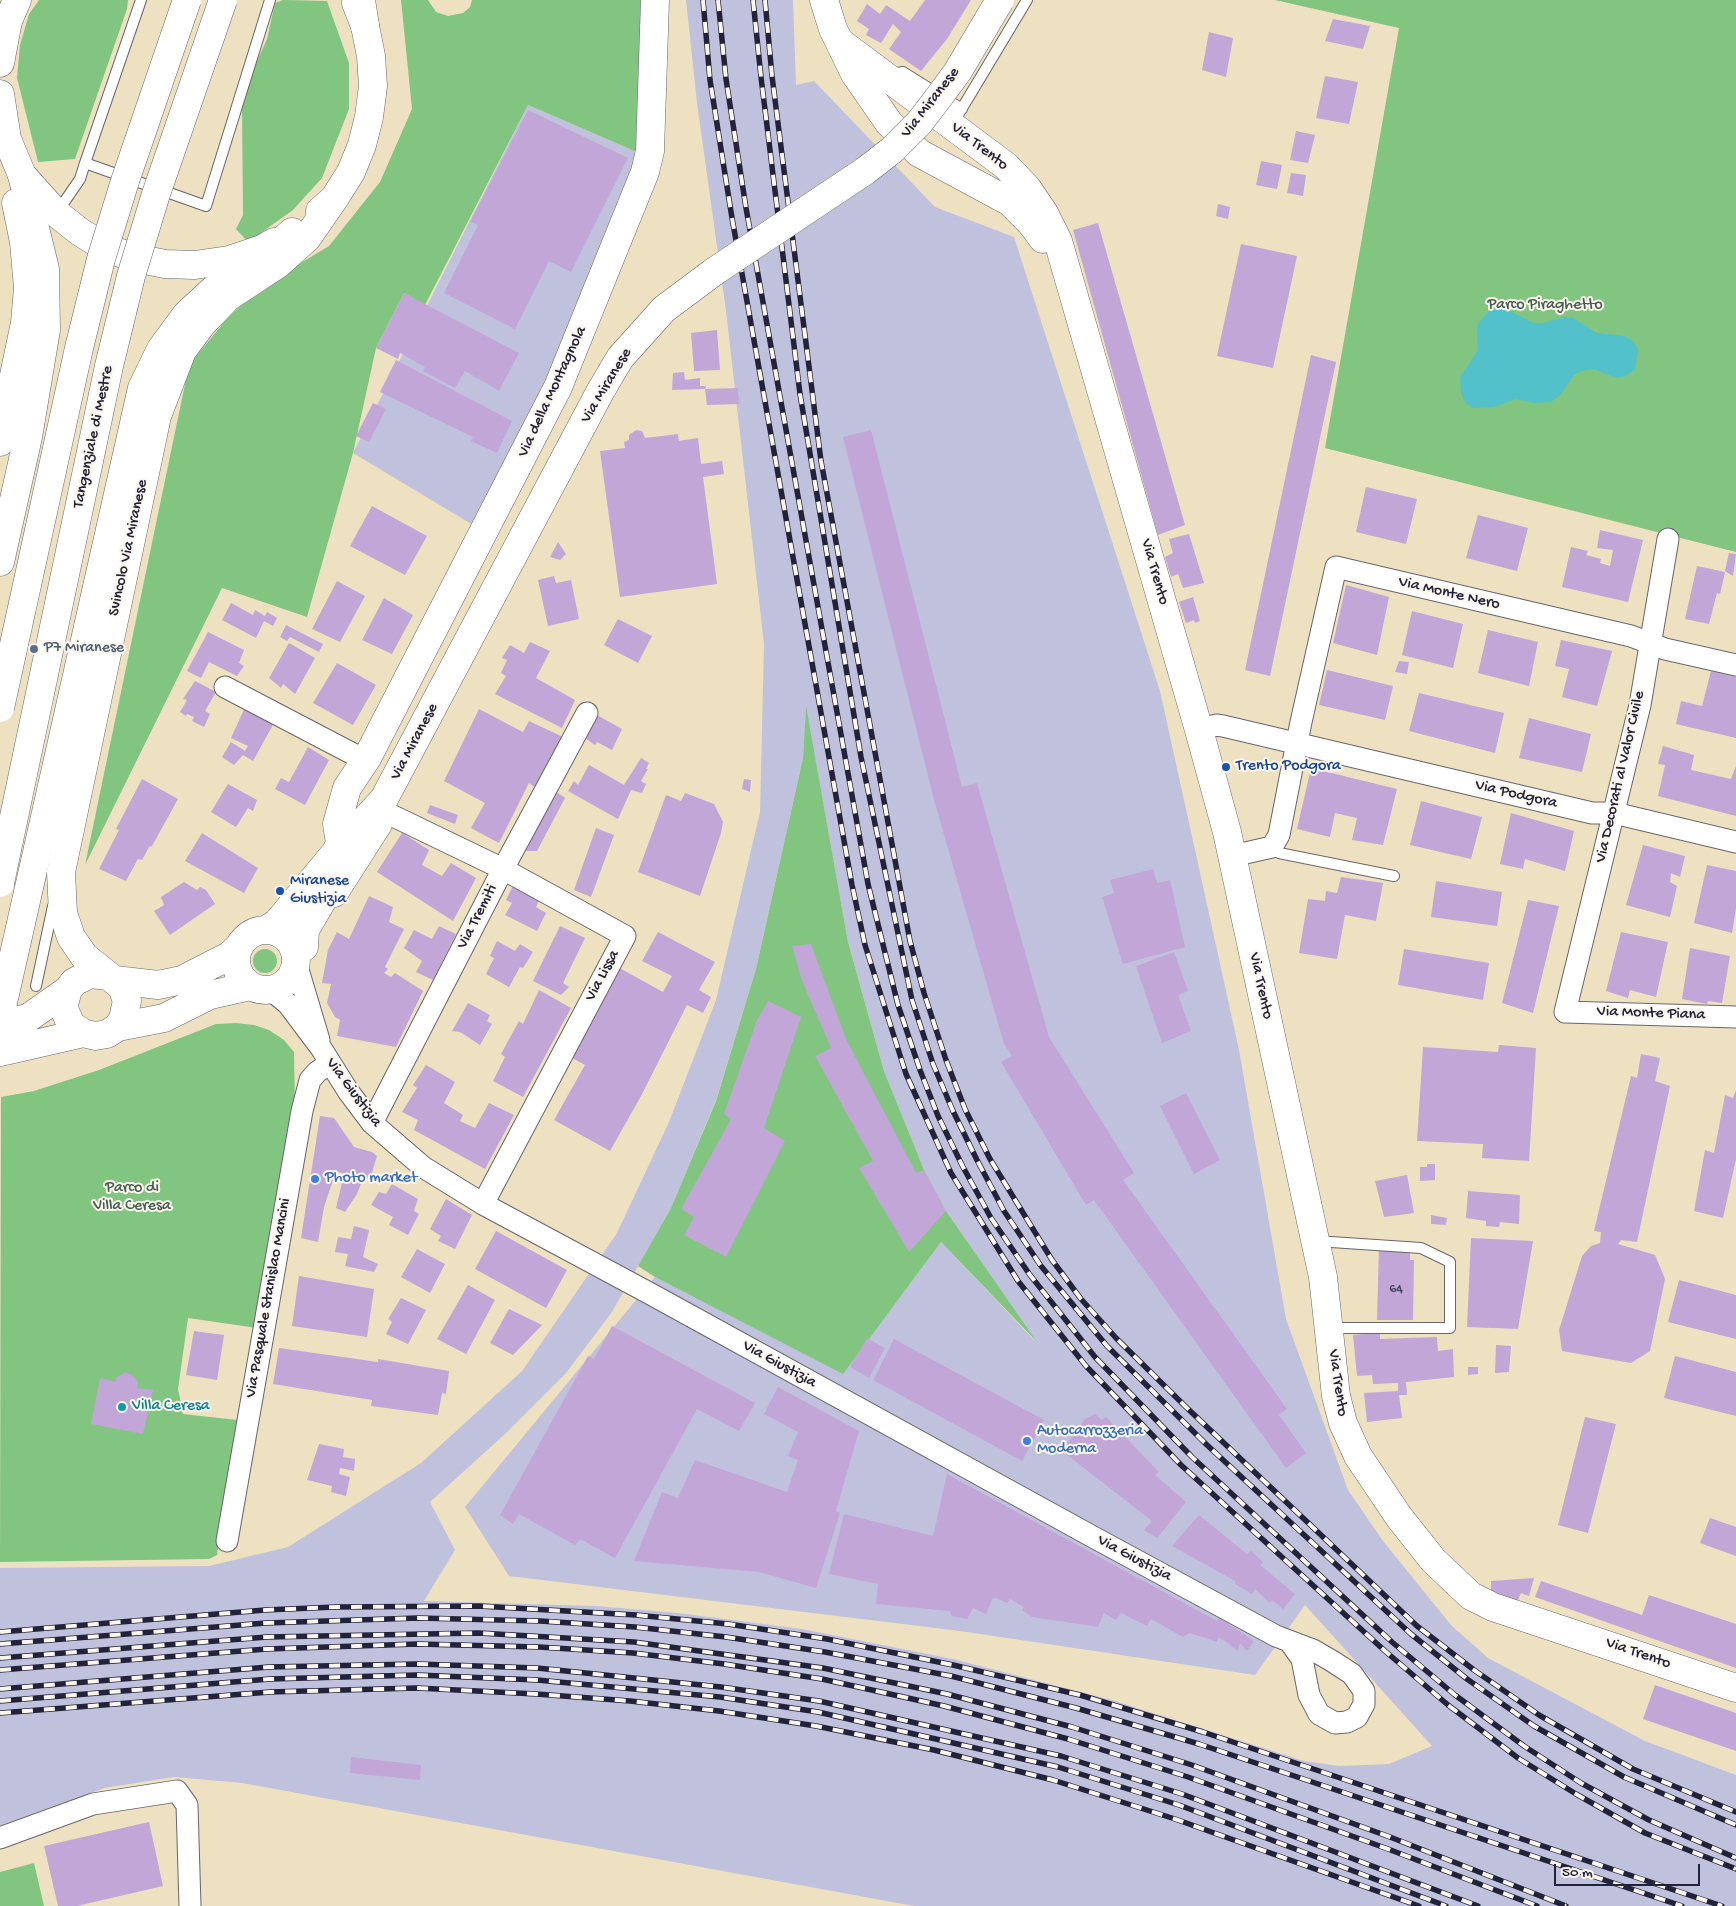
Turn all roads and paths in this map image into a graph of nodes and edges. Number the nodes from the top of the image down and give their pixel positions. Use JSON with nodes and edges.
{"nodes":[{"id":1,"x":17,"y":0,"type":"edge"},
{"id":2,"x":141,"y":0,"type":"edge"},
{"id":3,"x":187,"y":0,"type":"edge"},
{"id":4,"x":223,"y":0,"type":"edge"},
{"id":5,"x":270,"y":0,"type":"edge"},
{"id":6,"x":355,"y":0,"type":"edge"},
{"id":7,"x":655,"y":0,"type":"edge"},
{"id":8,"x":824,"y":0,"type":"edge"},
{"id":9,"x":1000,"y":0,"type":"edge"},
{"id":10,"x":1027,"y":0,"type":"edge"},
{"id":11,"x":363,"y":13,"type":"edge"},
{"id":12,"x":840,"y":42,"type":"junction"},
{"id":13,"x":0,"y":63,"type":"edge"},
{"id":14,"x":0,"y":94,"type":"edge"},
{"id":15,"x":957,"y":117,"type":"junction"},
{"id":16,"x":6,"y":139,"type":"edge"},
{"id":17,"x":86,"y":163,"type":"junction"},
{"id":18,"x":22,"y":175,"type":"junction"},
{"id":19,"x":334,"y":199,"type":"junction"},
{"id":20,"x":56,"y":213,"type":"junction"},
{"id":21,"x":292,"y":232,"type":"junction"},
{"id":22,"x":1072,"y":289,"type":"junction"},
{"id":23,"x":0,"y":442,"type":"edge"},
{"id":24,"x":1668,"y":539,"type":"dead end"},
{"id":25,"x":0,"y":562,"type":"edge"},
{"id":26,"x":1651,"y":644,"type":"junction"},
{"id":27,"x":1736,"y":665,"type":"edge"},
{"id":28,"x":225,"y":688,"type":"dead end"},
{"id":29,"x":0,"y":708,"type":"edge"},
{"id":30,"x":587,"y":713,"type":"dead end"},
{"id":31,"x":1200,"y":730,"type":"junction"},
{"id":32,"x":1297,"y":743,"type":"junction"},
{"id":33,"x":367,"y":758,"type":"junction"},
{"id":34,"x":373,"y":808,"type":"junction"},
{"id":35,"x":1614,"y":813,"type":"junction"},
{"id":36,"x":1736,"y":842,"type":"edge"},
{"id":37,"x":1272,"y":847,"type":"junction"},
{"id":38,"x":336,"y":852,"type":"junction"},
{"id":39,"x":1232,"y":856,"type":"junction"},
{"id":40,"x":503,"y":869,"type":"junction"},
{"id":41,"x":61,"y":872,"type":"junction"},
{"id":42,"x":1394,"y":876,"type":"dead end"},
{"id":43,"x":0,"y":883,"type":"edge"},
{"id":44,"x":266,"y":930,"type":"junction"},
{"id":45,"x":239,"y":946,"type":"junction"},
{"id":46,"x":299,"y":956,"type":"junction"},
{"id":47,"x":112,"y":978,"type":"junction"},
{"id":48,"x":36,"y":986,"type":"dead end"},
{"id":49,"x":260,"y":988,"type":"junction"},
{"id":50,"x":68,"y":990,"type":"junction"},
{"id":51,"x":1565,"y":1012,"type":"joint"},
{"id":52,"x":0,"y":1016,"type":"edge"},
{"id":53,"x":1736,"y":1017,"type":"edge"},
{"id":54,"x":0,"y":1024,"type":"edge"},
{"id":55,"x":118,"y":1027,"type":"junction"},
{"id":56,"x":83,"y":1034,"type":"junction"},
{"id":57,"x":0,"y":1052,"type":"edge"},
{"id":58,"x":325,"y":1056,"type":"junction"},
{"id":59,"x":372,"y":1123,"type":"junction"},
{"id":60,"x":483,"y":1204,"type":"junction"},
{"id":61,"x":1315,"y":1240,"type":"junction"},
{"id":62,"x":1330,"y":1328,"type":"junction"},
{"id":63,"x":227,"y":1541,"type":"dead end"},
{"id":64,"x":1283,"y":1639,"type":"dead end"},
{"id":65,"x":1736,"y":1688,"type":"edge"},
{"id":66,"x":0,"y":1838,"type":"edge"},
{"id":67,"x":190,"y":1906,"type":"edge"}],
"edges":[{"from":1,"to":13,"type":"main road"},
{"from":2,"to":17,"type":"lane"},
{"from":3,"to":29,"type":"main road","name":"Tangenziale di Mestre","bridge":true},
{"from":4,"to":43,"type":"main road","name":"Tangenziale di Mestre","bridge":true},
{"from":5,"to":17,"type":"lane"},
{"from":6,"to":11,"type":"main road","name":"Svincolo Via Miranese"},
{"from":7,"to":33,"type":"main road","name":"Via della Montagnola"},
{"from":8,"to":12,"type":"main road","name":"Via Trento"},
{"from":9,"to":34,"type":"main road","name":"Via Miranese","bridge":true},
{"from":10,"to":15,"type":"lane"},
{"from":11,"to":19,"type":"main road","name":"Svincolo Via Miranese"},
{"from":12,"to":15,"type":"main road","name":"Via Trento"},
{"from":12,"to":22,"type":"main road","name":"Via Trento"},
{"from":14,"to":16,"type":"main road"},
{"from":15,"to":22,"type":"main road","name":"Via Trento"},
{"from":16,"to":18,"type":"main road"},
{"from":16,"to":23,"type":"main road"},
{"from":17,"to":20,"type":"lane"},
{"from":18,"to":20,"type":"main road"},
{"from":18,"to":25,"type":"main road"},
{"from":19,"to":21,"type":"main road"},
{"from":19,"to":41,"type":"main road","name":"Svincolo Via Miranese"},
{"from":20,"to":21,"type":"main road"},
{"from":21,"to":52,"type":"main road"},
{"from":22,"to":31,"type":"main road","name":"Via Trento"},
{"from":24,"to":26,"type":"street","name":"Via Decorati al Valor Civile"},
{"from":26,"to":27,"type":"street","name":"Via Monte Nero"},
{"from":26,"to":32,"type":"street","name":"Via Monte Nero"},
{"from":26,"to":35,"type":"street","name":"Via Decorati al Valor Civile"},
{"from":28,"to":33,"type":"street"},
{"from":30,"to":40,"type":"street","name":"Via Tremiti"},
{"from":31,"to":32,"type":"street","name":"Via Podgora"},
{"from":31,"to":39,"type":"main road","name":"Via Trento"},
{"from":32,"to":35,"type":"street","name":"Via Podgora"},
{"from":32,"to":37,"type":"street"},
{"from":33,"to":34,"type":"main road"},
{"from":33,"to":38,"type":"main road"},
{"from":34,"to":38,"type":"main road","name":"Via Miranese"},
{"from":34,"to":40,"type":"street","name":"Via Lissa"},
{"from":34,"to":46,"type":"main road","name":"Via Miranese"},
{"from":35,"to":36,"type":"street","name":"Via Podgora"},
{"from":35,"to":51,"type":"street","name":"Via Decorati al Valor Civile"},
{"from":37,"to":39,"type":"street"},
{"from":37,"to":42,"type":"lane"},
{"from":38,"to":44,"type":"main road","name":"Via Miranese"},
{"from":39,"to":61,"type":"main road","name":"Via Trento"},
{"from":40,"to":59,"type":"street","name":"Via Tremiti"},
{"from":40,"to":60,"type":"street","name":"Via Lissa"},
{"from":41,"to":47,"type":"main road","name":"Svincolo Via Miranese"},
{"from":41,"to":48,"type":"lane"},
{"from":44,"to":45,"type":"main road"},
{"from":44,"to":46,"type":"main road"},
{"from":45,"to":47,"type":"main road"},
{"from":45,"to":49,"type":"main road"},
{"from":46,"to":49,"type":"main road"},
{"from":46,"to":58,"type":"street","name":"Via Giustizia"},
{"from":47,"to":50,"type":"main road"},
{"from":47,"to":55,"type":"main road"},
{"from":49,"to":55,"type":"main road"},
{"from":49,"to":58,"type":"street","name":"Via Giustizia"},
{"from":50,"to":54,"type":"main road"},
{"from":50,"to":56,"type":"main road"},
{"from":51,"to":53,"type":"street","name":"Via Monte Piana"},
{"from":55,"to":56,"type":"main road"},
{"from":56,"to":57,"type":"main road"},
{"from":58,"to":59,"type":"street","name":"Via Giustizia"},
{"from":58,"to":63,"type":"street","name":"Via Pasquale Stanislao Mancini"},
{"from":59,"to":60,"type":"street","name":"Via Giustizia"},
{"from":60,"to":64,"type":"street","name":"Via Giustizia"},
{"from":61,"to":62,"type":"main road","name":"Via Trento"},
{"from":61,"to":62,"type":"lane"},
{"from":62,"to":65,"type":"main road","name":"Via Trento"},
{"from":66,"to":67,"type":"street"}]}
